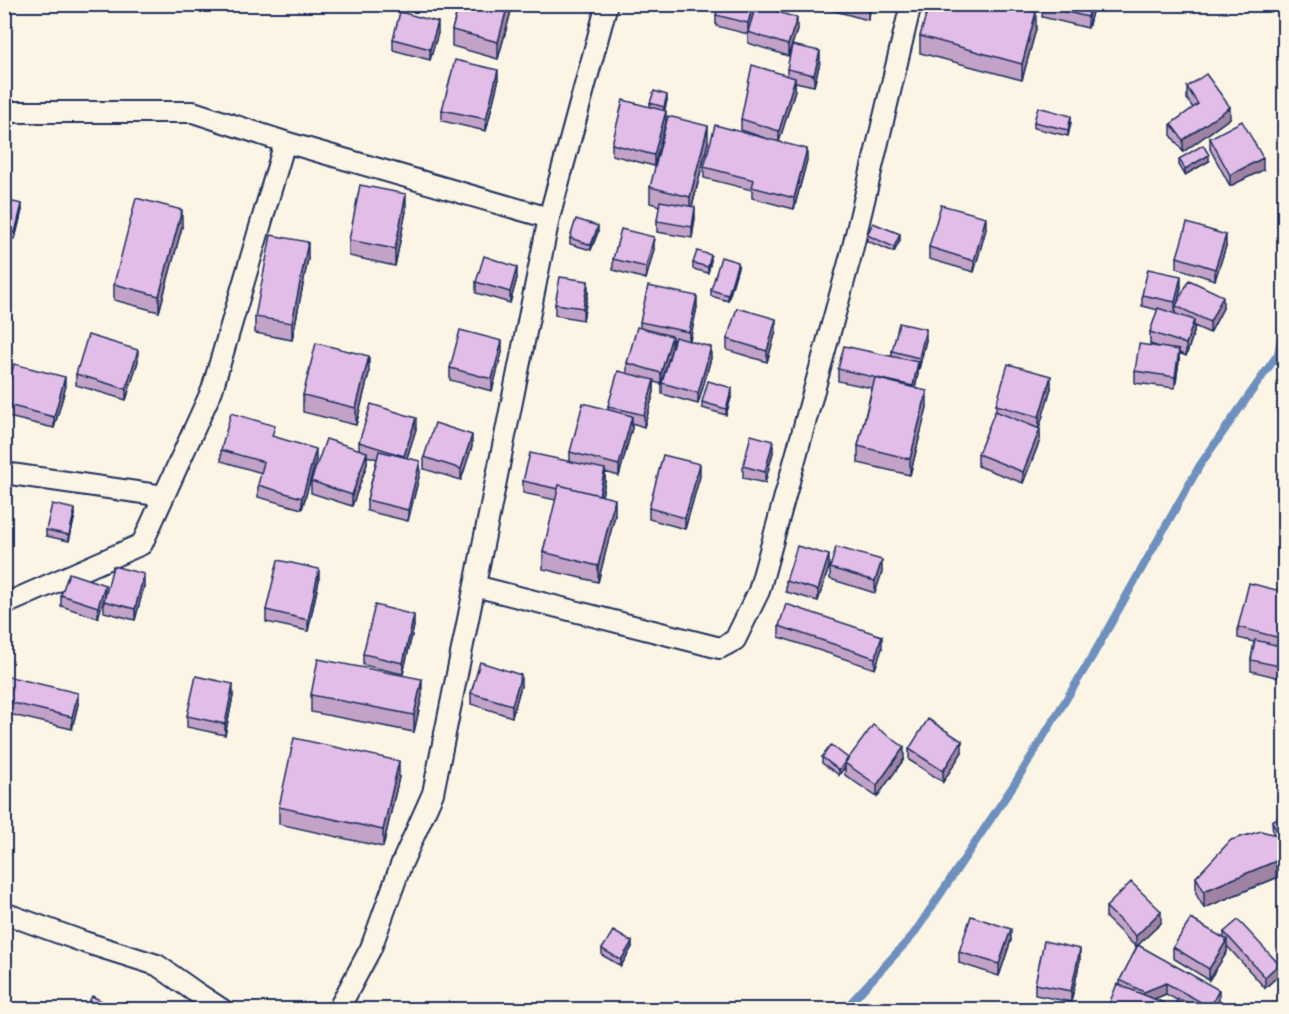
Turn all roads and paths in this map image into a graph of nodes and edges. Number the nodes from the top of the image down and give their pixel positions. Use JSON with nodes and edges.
{"nodes":[{"id":1,"x":607,"y":4,"type":"edge"},
{"id":2,"x":910,"y":4,"type":"edge"},
{"id":3,"x":4,"y":112,"type":"edge"},
{"id":4,"x":285,"y":142,"type":"junction"},
{"id":5,"x":549,"y":218,"type":"junction"},
{"id":6,"x":4,"y":473,"type":"edge"},
{"id":7,"x":164,"y":496,"type":"junction"},
{"id":8,"x":475,"y":586,"type":"junction"},
{"id":9,"x":4,"y":602,"type":"edge"},
{"id":10,"x":4,"y":913,"type":"edge"},
{"id":11,"x":223,"y":1010,"type":"edge"},
{"id":12,"x":338,"y":1010,"type":"edge"}],
"edges":[{"from":1,"to":5,"type":"street"},
{"from":2,"to":8,"type":"street"},
{"from":3,"to":4,"type":"street"},
{"from":4,"to":5,"type":"street"},
{"from":4,"to":7,"type":"street"},
{"from":5,"to":8,"type":"street"},
{"from":6,"to":7,"type":"street"},
{"from":7,"to":9,"type":"street"},
{"from":8,"to":12,"type":"street"},
{"from":10,"to":11,"type":"street"}]}
